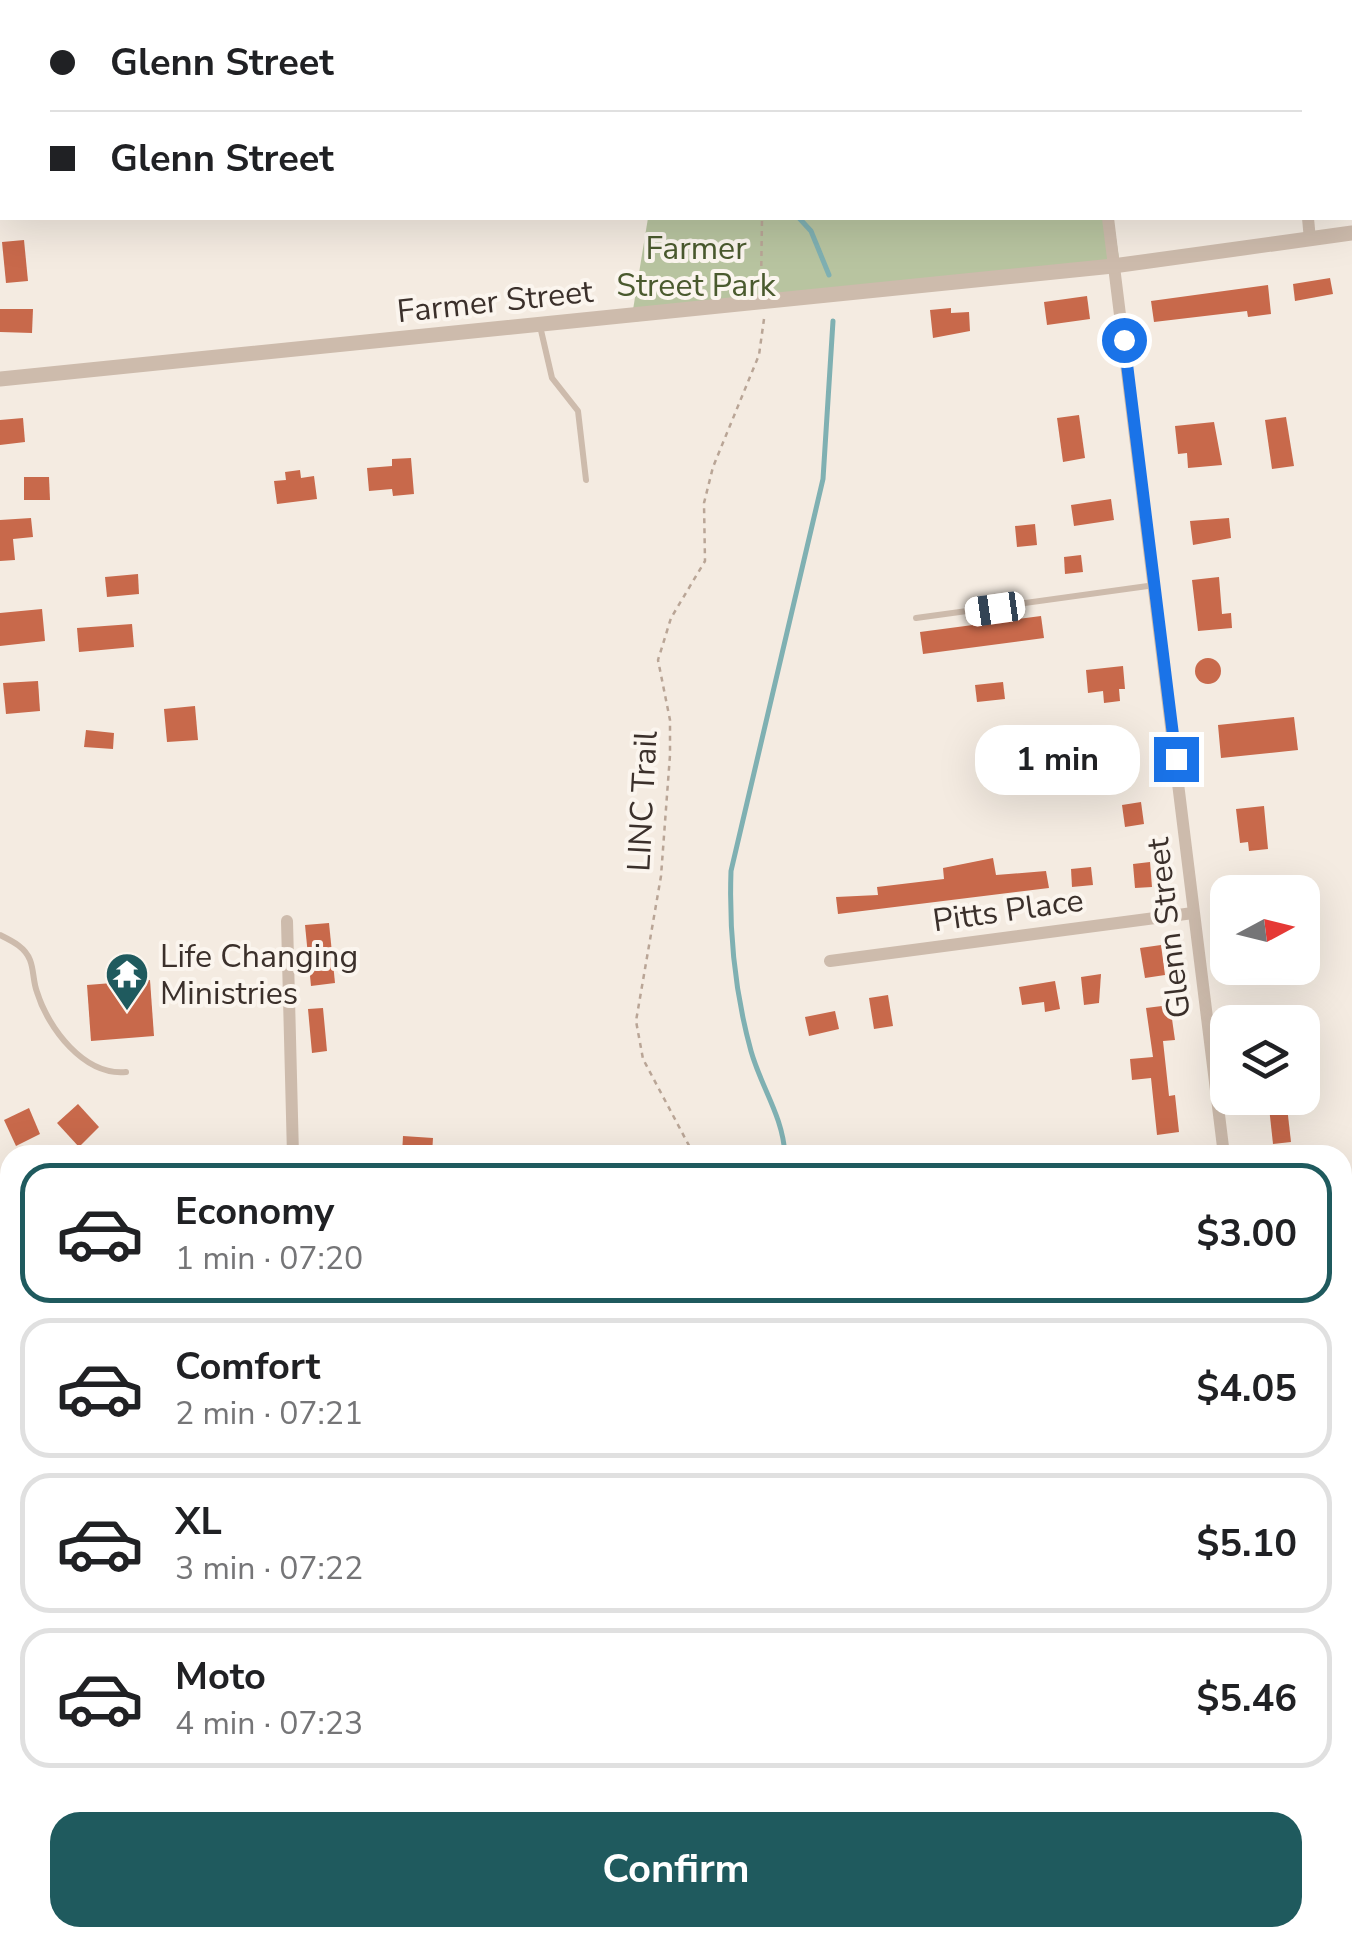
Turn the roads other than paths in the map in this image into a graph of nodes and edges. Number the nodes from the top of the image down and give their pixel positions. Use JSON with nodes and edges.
{"nodes":[{"id":1,"x":1108,"y":220,"type":"edge"},
{"id":2,"x":1308,"y":220,"type":"edge"},
{"id":3,"x":1352,"y":233,"type":"edge"},
{"id":4,"x":1310,"y":240,"type":"junction"},
{"id":5,"x":1113,"y":266,"type":"junction"},
{"id":6,"x":540,"y":324,"type":"junction"},
{"id":7,"x":0,"y":379,"type":"edge"},
{"id":8,"x":586,"y":480,"type":"dead end"},
{"id":9,"x":1156,"y":584,"type":"junction"},
{"id":10,"x":916,"y":618,"type":"dead end"},
{"id":11,"x":1194,"y":914,"type":"junction"},
{"id":12,"x":287,"y":921,"type":"dead end"},
{"id":13,"x":0,"y":936,"type":"edge"},
{"id":14,"x":830,"y":962,"type":"dead end"},
{"id":15,"x":126,"y":1072,"type":"dead end"},
{"id":16,"x":293,"y":1145,"type":"edge"},
{"id":17,"x":1223,"y":1145,"type":"edge"}],
"edges":[{"from":1,"to":5,"type":"street","name":"Glenn Street"},
{"from":2,"to":4,"type":"street"},
{"from":3,"to":4,"type":"street","name":"Farmer Street"},
{"from":4,"to":5,"type":"street","name":"Farmer Street"},
{"from":5,"to":6,"type":"street","name":"Farmer Street"},
{"from":5,"to":9,"type":"street","name":"Glenn Street"},
{"from":6,"to":7,"type":"street","name":"Farmer Street"},
{"from":6,"to":8,"type":"lane"},
{"from":9,"to":10,"type":"lane"},
{"from":9,"to":11,"type":"street","name":"Glenn Street"},
{"from":11,"to":14,"type":"street","name":"Pitts Place"},
{"from":11,"to":17,"type":"street","name":"Glenn Street"},
{"from":12,"to":16,"type":"street"},
{"from":13,"to":15,"type":"lane"}]}
